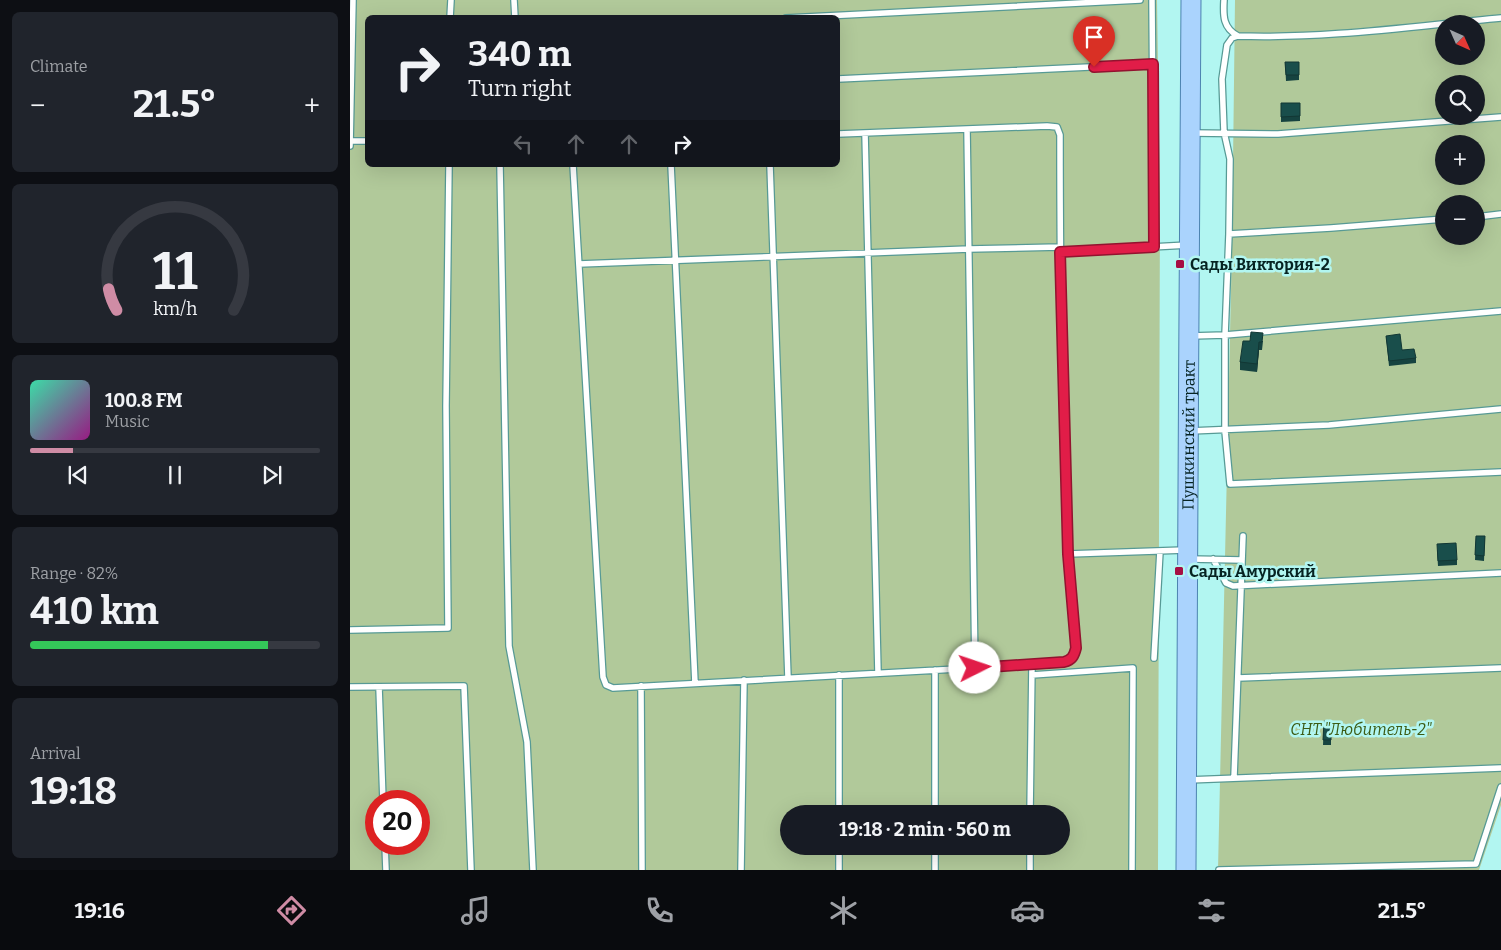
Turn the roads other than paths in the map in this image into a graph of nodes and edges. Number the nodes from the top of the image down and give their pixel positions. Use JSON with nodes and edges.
{"nodes":[{"id":1,"x":353,"y":0,"type":"edge"},
{"id":2,"x":450,"y":0,"type":"edge"},
{"id":3,"x":514,"y":0,"type":"edge"},
{"id":4,"x":1140,"y":0,"type":"edge"},
{"id":5,"x":1152,"y":0,"type":"edge"},
{"id":6,"x":1191,"y":0,"type":"edge"},
{"id":7,"x":1224,"y":0,"type":"edge"},
{"id":8,"x":450,"y":15,"type":"edge"},
{"id":9,"x":515,"y":15,"type":"edge"},
{"id":10,"x":840,"y":15,"type":"edge"},
{"id":11,"x":1501,"y":18,"type":"edge"},
{"id":12,"x":1238,"y":36,"type":"junction"},
{"id":13,"x":1153,"y":64,"type":"junction"},
{"id":14,"x":840,"y":79,"type":"edge"},
{"id":15,"x":1501,"y":117,"type":"edge"},
{"id":16,"x":967,"y":129,"type":"junction"},
{"id":17,"x":1224,"y":132,"type":"junction"},
{"id":18,"x":865,"y":133,"type":"junction"},
{"id":19,"x":1191,"y":133,"type":"junction"},
{"id":20,"x":840,"y":134,"type":"edge"},
{"id":21,"x":350,"y":141,"type":"edge"},
{"id":22,"x":365,"y":142,"type":"edge"},
{"id":23,"x":350,"y":146,"type":"edge"},
{"id":24,"x":449,"y":167,"type":"edge"},
{"id":25,"x":500,"y":167,"type":"edge"},
{"id":26,"x":573,"y":167,"type":"edge"},
{"id":27,"x":671,"y":167,"type":"edge"},
{"id":28,"x":770,"y":167,"type":"edge"},
{"id":29,"x":1501,"y":214,"type":"edge"},
{"id":30,"x":1485,"y":215,"type":"edge"},
{"id":31,"x":1435,"y":220,"type":"edge"},
{"id":32,"x":1228,"y":234,"type":"junction"},
{"id":33,"x":1191,"y":245,"type":"junction"},
{"id":34,"x":1154,"y":247,"type":"junction"},
{"id":35,"x":969,"y":249,"type":"junction"},
{"id":36,"x":1060,"y":250,"type":"junction"},
{"id":37,"x":868,"y":253,"type":"junction"},
{"id":38,"x":773,"y":257,"type":"junction"},
{"id":39,"x":676,"y":260,"type":"junction"},
{"id":40,"x":579,"y":264,"type":"junction"},
{"id":41,"x":1501,"y":311,"type":"edge"},
{"id":42,"x":1225,"y":335,"type":"junction"},
{"id":43,"x":1189,"y":336,"type":"junction"},
{"id":44,"x":1501,"y":409,"type":"edge"},
{"id":45,"x":1188,"y":431,"type":"junction"},
{"id":46,"x":1225,"y":431,"type":"junction"},
{"id":47,"x":1501,"y":472,"type":"edge"},
{"id":48,"x":1243,"y":536,"type":"dead end"},
{"id":49,"x":1160,"y":551,"type":"junction"},
{"id":50,"x":1068,"y":554,"type":"junction"},
{"id":51,"x":1187,"y":555,"type":"junction"},
{"id":52,"x":1213,"y":559,"type":"junction"},
{"id":53,"x":1242,"y":560,"type":"junction"},
{"id":54,"x":1501,"y":573,"type":"edge"},
{"id":55,"x":1241,"y":585,"type":"junction"},
{"id":56,"x":350,"y":630,"type":"edge"},
{"id":57,"x":1154,"y":658,"type":"dead end"},
{"id":58,"x":1032,"y":664,"type":"junction"},
{"id":59,"x":975,"y":668,"type":"junction"},
{"id":60,"x":1501,"y":668,"type":"edge"},
{"id":61,"x":935,"y":670,"type":"junction"},
{"id":62,"x":878,"y":673,"type":"junction"},
{"id":63,"x":839,"y":675,"type":"junction"},
{"id":64,"x":1032,"y":675,"type":"junction"},
{"id":65,"x":788,"y":678,"type":"junction"},
{"id":66,"x":1238,"y":678,"type":"junction"},
{"id":67,"x":744,"y":680,"type":"junction"},
{"id":68,"x":695,"y":683,"type":"junction"},
{"id":69,"x":641,"y":686,"type":"junction"},
{"id":70,"x":350,"y":687,"type":"edge"},
{"id":71,"x":379,"y":687,"type":"junction"},
{"id":72,"x":1501,"y":768,"type":"edge"},
{"id":73,"x":1234,"y":777,"type":"junction"},
{"id":74,"x":1186,"y":780,"type":"junction"},
{"id":75,"x":1501,"y":787,"type":"edge"},
{"id":76,"x":383,"y":790,"type":"edge"},
{"id":77,"x":839,"y":805,"type":"edge"},
{"id":78,"x":935,"y":805,"type":"edge"},
{"id":79,"x":1030,"y":805,"type":"edge"},
{"id":80,"x":385,"y":855,"type":"edge"},
{"id":81,"x":839,"y":855,"type":"edge"},
{"id":82,"x":935,"y":855,"type":"edge"},
{"id":83,"x":1030,"y":855,"type":"edge"},
{"id":84,"x":386,"y":870,"type":"edge"},
{"id":85,"x":471,"y":870,"type":"edge"},
{"id":86,"x":533,"y":870,"type":"edge"},
{"id":87,"x":642,"y":870,"type":"edge"},
{"id":88,"x":741,"y":870,"type":"edge"},
{"id":89,"x":839,"y":870,"type":"edge"},
{"id":90,"x":935,"y":870,"type":"edge"},
{"id":91,"x":1030,"y":870,"type":"edge"},
{"id":92,"x":1132,"y":870,"type":"edge"},
{"id":93,"x":1186,"y":870,"type":"edge"},
{"id":94,"x":1220,"y":870,"type":"edge"}],
"edges":[{"from":1,"to":21,"type":"lane"},
{"from":2,"to":8,"type":"lane"},
{"from":3,"to":9,"type":"lane"},
{"from":4,"to":10,"type":"lane"},
{"from":5,"to":13,"type":"lane"},
{"from":6,"to":19,"type":"main road","name":"Пушкинский тракт"},
{"from":7,"to":12,"type":"lane"},
{"from":11,"to":12,"type":"lane"},
{"from":12,"to":17,"type":"lane"},
{"from":13,"to":14,"type":"lane"},
{"from":13,"to":34,"type":"lane"},
{"from":15,"to":17,"type":"lane"},
{"from":16,"to":18,"type":"lane"},
{"from":16,"to":35,"type":"lane"},
{"from":16,"to":36,"type":"lane"},
{"from":17,"to":19,"type":"lane"},
{"from":17,"to":32,"type":"lane"},
{"from":18,"to":20,"type":"lane"},
{"from":18,"to":37,"type":"lane"},
{"from":19,"to":33,"type":"main road","name":"Пушкинский тракт"},
{"from":21,"to":22,"type":"lane"},
{"from":21,"to":23,"type":"lane"},
{"from":24,"to":56,"type":"lane"},
{"from":25,"to":86,"type":"lane"},
{"from":26,"to":40,"type":"lane"},
{"from":27,"to":39,"type":"lane"},
{"from":28,"to":38,"type":"lane"},
{"from":29,"to":30,"type":"lane"},
{"from":31,"to":32,"type":"lane"},
{"from":32,"to":42,"type":"lane"},
{"from":33,"to":34,"type":"lane"},
{"from":33,"to":43,"type":"main road","name":"Пушкинский тракт"},
{"from":34,"to":36,"type":"lane"},
{"from":35,"to":36,"type":"lane"},
{"from":35,"to":37,"type":"lane"},
{"from":35,"to":59,"type":"lane"},
{"from":36,"to":50,"type":"lane"},
{"from":37,"to":38,"type":"lane"},
{"from":37,"to":62,"type":"lane"},
{"from":38,"to":39,"type":"lane"},
{"from":38,"to":65,"type":"lane"},
{"from":39,"to":40,"type":"lane"},
{"from":39,"to":68,"type":"lane"},
{"from":40,"to":69,"type":"lane"},
{"from":41,"to":42,"type":"lane"},
{"from":42,"to":43,"type":"lane"},
{"from":42,"to":46,"type":"lane"},
{"from":43,"to":45,"type":"main road","name":"Пушкинский тракт"},
{"from":44,"to":46,"type":"lane"},
{"from":45,"to":46,"type":"lane"},
{"from":45,"to":51,"type":"main road","name":"Пушкинский тракт"},
{"from":46,"to":47,"type":"lane"},
{"from":48,"to":53,"type":"lane"},
{"from":49,"to":50,"type":"lane"},
{"from":49,"to":51,"type":"lane"},
{"from":49,"to":57,"type":"lane"},
{"from":50,"to":58,"type":"lane"},
{"from":51,"to":52,"type":"lane"},
{"from":51,"to":74,"type":"main road","name":"Пушкинский тракт"},
{"from":52,"to":53,"type":"lane"},
{"from":52,"to":55,"type":"lane"},
{"from":53,"to":55,"type":"lane"},
{"from":54,"to":55,"type":"lane"},
{"from":55,"to":66,"type":"lane"},
{"from":58,"to":59,"type":"lane"},
{"from":58,"to":64,"type":"lane"},
{"from":59,"to":61,"type":"lane"},
{"from":60,"to":66,"type":"lane"},
{"from":61,"to":62,"type":"lane"},
{"from":61,"to":78,"type":"lane"},
{"from":62,"to":63,"type":"lane"},
{"from":63,"to":65,"type":"lane"},
{"from":63,"to":77,"type":"lane"},
{"from":64,"to":79,"type":"lane"},
{"from":64,"to":92,"type":"lane"},
{"from":65,"to":67,"type":"lane"},
{"from":66,"to":73,"type":"lane"},
{"from":67,"to":68,"type":"lane"},
{"from":67,"to":88,"type":"lane"},
{"from":68,"to":69,"type":"lane"},
{"from":69,"to":87,"type":"lane"},
{"from":70,"to":71,"type":"lane"},
{"from":71,"to":76,"type":"lane"},
{"from":71,"to":85,"type":"lane"},
{"from":72,"to":73,"type":"lane"},
{"from":73,"to":74,"type":"lane"},
{"from":74,"to":93,"type":"main road","name":"Пушкинский тракт"},
{"from":75,"to":94,"type":"lane"},
{"from":80,"to":84,"type":"lane"},
{"from":81,"to":89,"type":"lane"},
{"from":82,"to":90,"type":"lane"},
{"from":83,"to":91,"type":"lane"}]}
